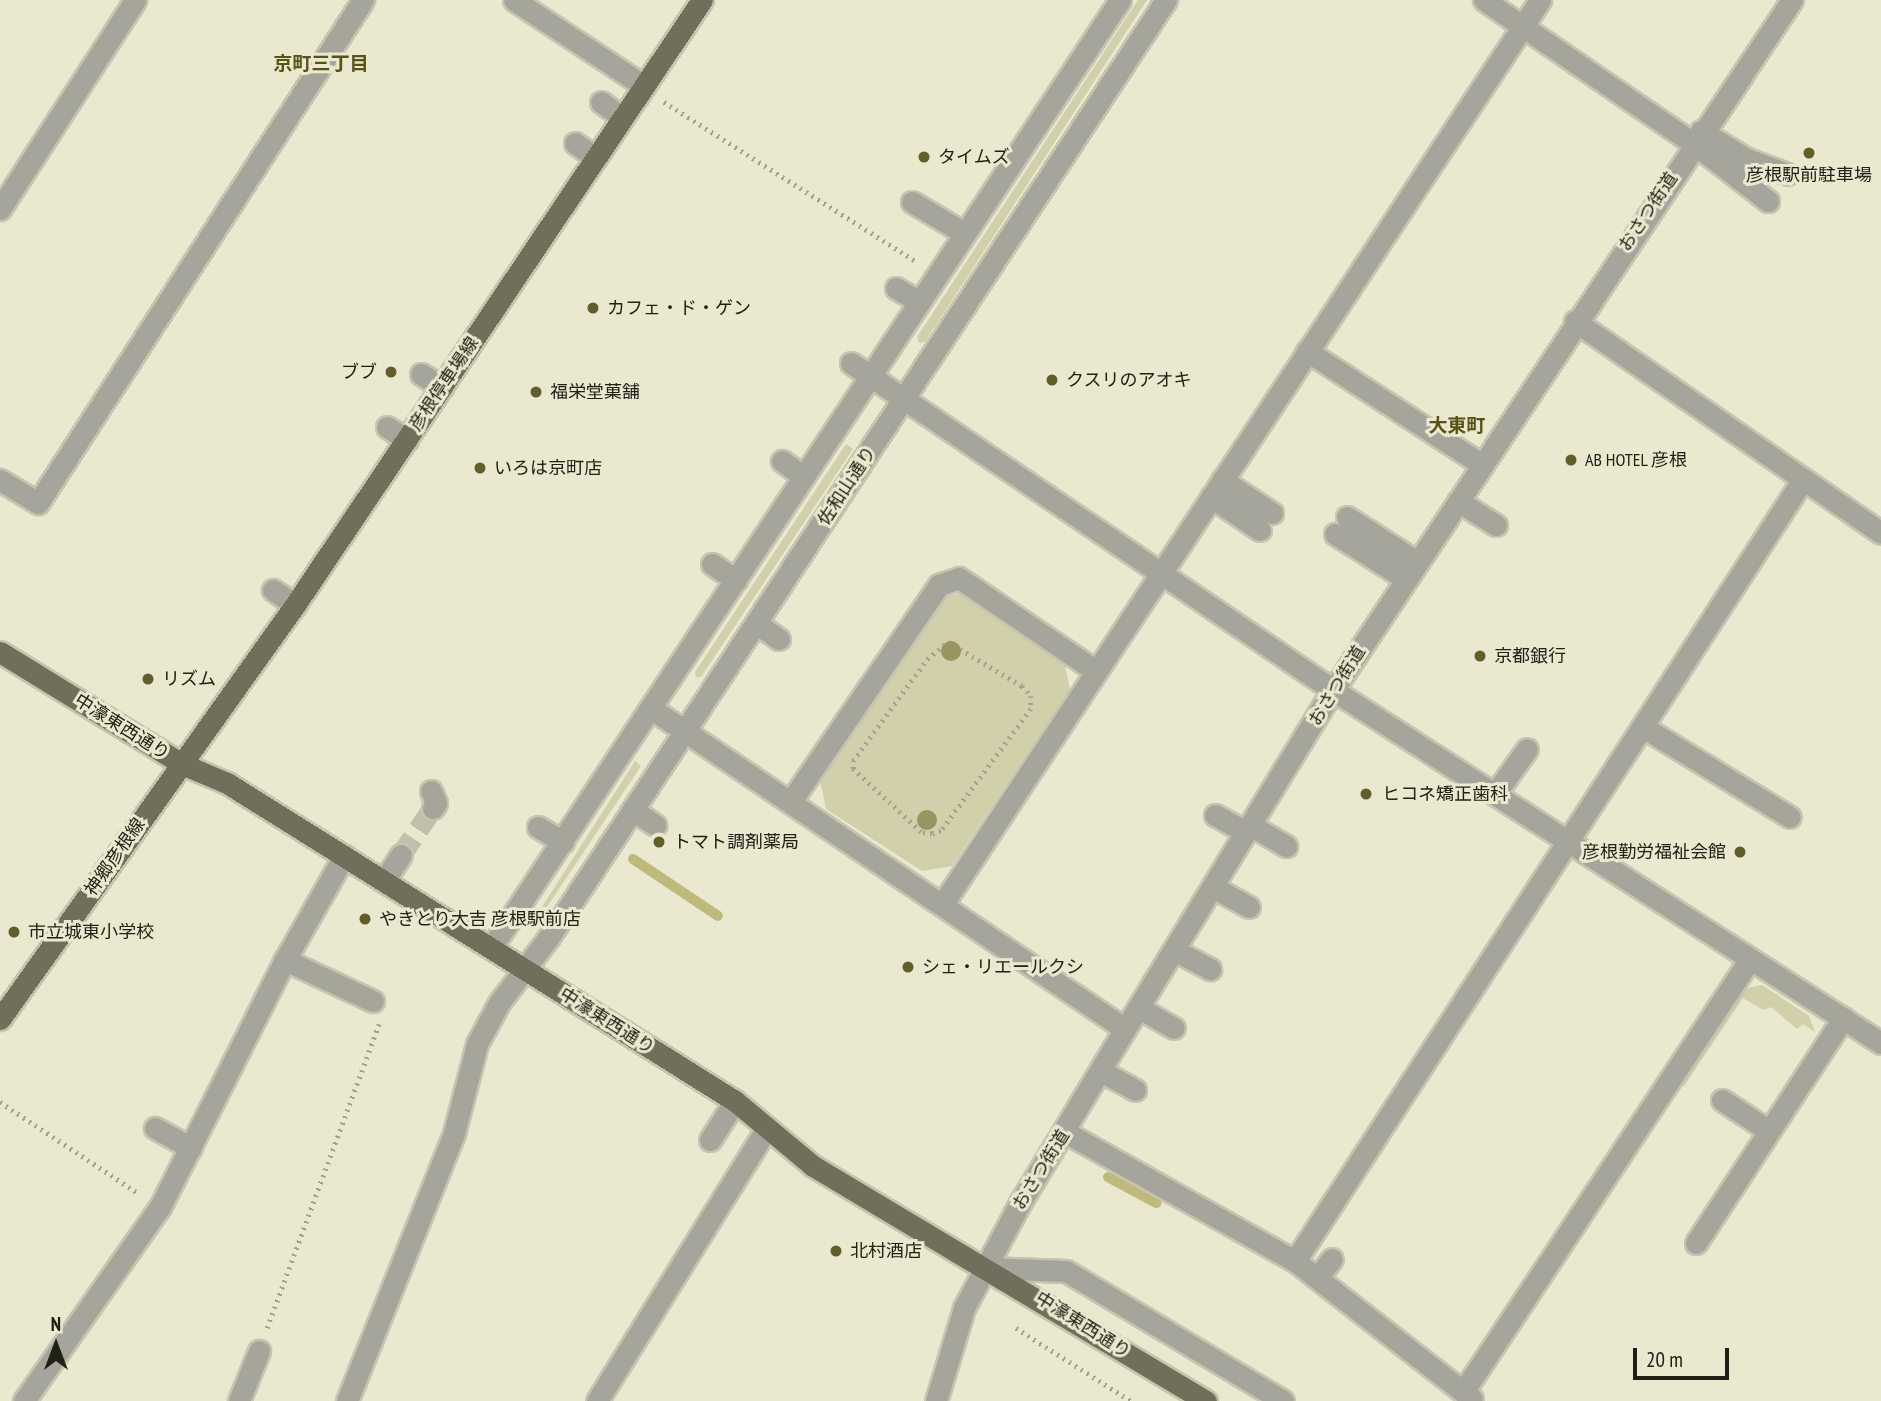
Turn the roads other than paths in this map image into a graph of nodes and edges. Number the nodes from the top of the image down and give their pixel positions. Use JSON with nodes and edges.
{"nodes":[{"id":1,"x":135,"y":0,"type":"edge"},
{"id":2,"x":363,"y":0,"type":"edge"},
{"id":3,"x":514,"y":0,"type":"edge"},
{"id":4,"x":702,"y":0,"type":"edge"},
{"id":5,"x":1120,"y":0,"type":"edge"},
{"id":6,"x":1166,"y":0,"type":"edge"},
{"id":7,"x":1483,"y":0,"type":"edge"},
{"id":8,"x":1539,"y":0,"type":"edge"},
{"id":9,"x":1792,"y":0,"type":"edge"},
{"id":10,"x":1522,"y":27,"type":"junction"},
{"id":11,"x":644,"y":86,"type":"junction"},
{"id":12,"x":601,"y":102,"type":"dead end"},
{"id":13,"x":623,"y":118,"type":"junction"},
{"id":14,"x":1697,"y":137,"type":"junction"},
{"id":15,"x":575,"y":143,"type":"dead end"},
{"id":16,"x":596,"y":158,"type":"junction"},
{"id":17,"x":1787,"y":174,"type":"dead end"},
{"id":18,"x":1768,"y":201,"type":"dead end"},
{"id":19,"x":912,"y":202,"type":"dead end"},
{"id":20,"x":0,"y":209,"type":"edge"},
{"id":21,"x":964,"y":233,"type":"junction"},
{"id":22,"x":897,"y":288,"type":"dead end"},
{"id":23,"x":918,"y":300,"type":"junction"},
{"id":24,"x":1575,"y":321,"type":"junction"},
{"id":25,"x":1301,"y":352,"type":"junction"},
{"id":26,"x":860,"y":369,"type":"junction"},
{"id":27,"x":421,"y":374,"type":"dead end"},
{"id":28,"x":442,"y":387,"type":"junction"},
{"id":29,"x":1676,"y":392,"type":"junction"},
{"id":30,"x":905,"y":398,"type":"junction"},
{"id":31,"x":1664,"y":410,"type":"dead end"},
{"id":32,"x":387,"y":427,"type":"dead end"},
{"id":33,"x":407,"y":440,"type":"junction"},
{"id":34,"x":782,"y":461,"type":"dead end"},
{"id":35,"x":1481,"y":464,"type":"junction"},
{"id":36,"x":803,"y":476,"type":"junction"},
{"id":37,"x":0,"y":480,"type":"edge"},
{"id":38,"x":1802,"y":481,"type":"junction"},
{"id":39,"x":1217,"y":488,"type":"junction"},
{"id":40,"x":1458,"y":501,"type":"junction"},
{"id":41,"x":1266,"y":521,"type":"dead end"},
{"id":42,"x":1341,"y":525,"type":"dead end"},
{"id":43,"x":1496,"y":525,"type":"dead end"},
{"id":44,"x":1881,"y":533,"type":"edge"},
{"id":45,"x":712,"y":564,"type":"dead end"},
{"id":46,"x":1411,"y":570,"type":"junction"},
{"id":47,"x":1161,"y":572,"type":"junction"},
{"id":48,"x":736,"y":580,"type":"junction"},
{"id":49,"x":273,"y":590,"type":"dead end"},
{"id":50,"x":295,"y":605,"type":"junction"},
{"id":51,"x":756,"y":623,"type":"junction"},
{"id":52,"x":779,"y":639,"type":"dead end"},
{"id":53,"x":0,"y":652,"type":"edge"},
{"id":54,"x":1096,"y":671,"type":"junction"},
{"id":55,"x":1333,"y":690,"type":"junction"},
{"id":56,"x":652,"y":709,"type":"junction"},
{"id":57,"x":1643,"y":727,"type":"junction"},
{"id":58,"x":685,"y":731,"type":"junction"},
{"id":59,"x":1527,"y":749,"type":"dead end"},
{"id":60,"x":181,"y":764,"type":"junction"},
{"id":61,"x":791,"y":801,"type":"junction"},
{"id":62,"x":1498,"y":802,"type":"junction"},
{"id":63,"x":632,"y":810,"type":"junction"},
{"id":64,"x":1216,"y":815,"type":"dead end"},
{"id":65,"x":1790,"y":817,"type":"dead end"},
{"id":66,"x":655,"y":825,"type":"dead end"},
{"id":67,"x":538,"y":827,"type":"dead end"},
{"id":68,"x":1248,"y":829,"type":"junction"},
{"id":69,"x":563,"y":842,"type":"junction"},
{"id":70,"x":1569,"y":842,"type":"junction"},
{"id":71,"x":1286,"y":846,"type":"dead end"},
{"id":72,"x":401,"y":855,"type":"tunnel mouth"},
{"id":73,"x":344,"y":856,"type":"junction"},
{"id":74,"x":384,"y":881,"type":"junction"},
{"id":75,"x":1213,"y":887,"type":"junction"},
{"id":76,"x":942,"y":905,"type":"junction"},
{"id":77,"x":1249,"y":907,"type":"dead end"},
{"id":78,"x":491,"y":948,"type":"junction"},
{"id":79,"x":1174,"y":950,"type":"junction"},
{"id":80,"x":1750,"y":959,"type":"junction"},
{"id":81,"x":285,"y":960,"type":"junction"},
{"id":82,"x":1210,"y":969,"type":"dead end"},
{"id":83,"x":526,"y":970,"type":"junction"},
{"id":84,"x":373,"y":1001,"type":"road end"},
{"id":85,"x":1139,"y":1008,"type":"junction"},
{"id":86,"x":1840,"y":1010,"type":"junction"},
{"id":87,"x":0,"y":1019,"type":"edge"},
{"id":88,"x":1174,"y":1028,"type":"dead end"},
{"id":89,"x":1125,"y":1030,"type":"junction"},
{"id":90,"x":1881,"y":1043,"type":"edge"},
{"id":91,"x":1101,"y":1071,"type":"junction"},
{"id":92,"x":1135,"y":1090,"type":"dead end"},
{"id":93,"x":1721,"y":1100,"type":"dead end"},
{"id":94,"x":735,"y":1101,"type":"junction"},
{"id":95,"x":155,"y":1128,"type":"dead end"},
{"id":96,"x":767,"y":1128,"type":"junction"},
{"id":97,"x":1769,"y":1131,"type":"junction"},
{"id":98,"x":1065,"y":1132,"type":"junction"},
{"id":99,"x":710,"y":1140,"type":"dead end"},
{"id":100,"x":191,"y":1148,"type":"junction"},
{"id":101,"x":1696,"y":1243,"type":"dead end"},
{"id":102,"x":1332,"y":1259,"type":"dead end"},
{"id":103,"x":1296,"y":1261,"type":"junction"},
{"id":104,"x":986,"y":1268,"type":"junction"},
{"id":105,"x":1317,"y":1284,"type":"junction"},
{"id":106,"x":259,"y":1351,"type":"road end"},
{"id":107,"x":1469,"y":1396,"type":"edge"},
{"id":108,"x":24,"y":1401,"type":"edge"},
{"id":109,"x":239,"y":1401,"type":"edge"},
{"id":110,"x":347,"y":1401,"type":"edge"},
{"id":111,"x":597,"y":1401,"type":"edge"},
{"id":112,"x":936,"y":1401,"type":"edge"},
{"id":113,"x":1206,"y":1401,"type":"edge"},
{"id":114,"x":1283,"y":1401,"type":"edge"}],
"edges":[{"from":1,"to":20,"type":"street"},
{"from":2,"to":37,"type":"street"},
{"from":3,"to":11,"type":"street"},
{"from":4,"to":11,"type":"main road","name":"彦根停車場線"},
{"from":5,"to":21,"type":"street"},
{"from":6,"to":30,"type":"street","name":"佐和山通り"},
{"from":7,"to":10,"type":"street"},
{"from":8,"to":10,"type":"street"},
{"from":9,"to":14,"type":"street","name":"おさつ街道"},
{"from":10,"to":14,"type":"street"},
{"from":10,"to":25,"type":"street"},
{"from":11,"to":13,"type":"main road","name":"彦根停車場線"},
{"from":12,"to":13,"type":"street"},
{"from":13,"to":16,"type":"main road","name":"彦根停車場線"},
{"from":14,"to":17,"type":"street"},
{"from":14,"to":18,"type":"street"},
{"from":14,"to":24,"type":"street","name":"おさつ街道"},
{"from":15,"to":16,"type":"street"},
{"from":16,"to":28,"type":"main road","name":"彦根停車場線"},
{"from":19,"to":21,"type":"street"},
{"from":21,"to":23,"type":"street"},
{"from":22,"to":23,"type":"street"},
{"from":23,"to":26,"type":"street"},
{"from":24,"to":29,"type":"street"},
{"from":24,"to":35,"type":"street","name":"おさつ街道"},
{"from":25,"to":35,"type":"street"},
{"from":25,"to":39,"type":"street"},
{"from":26,"to":30,"type":"street"},
{"from":26,"to":36,"type":"street"},
{"from":27,"to":28,"type":"street"},
{"from":28,"to":33,"type":"main road","name":"彦根停車場線"},
{"from":29,"to":31,"type":"street"},
{"from":29,"to":38,"type":"street"},
{"from":30,"to":47,"type":"street"},
{"from":30,"to":51,"type":"street","name":"佐和山通り"},
{"from":32,"to":33,"type":"street"},
{"from":33,"to":50,"type":"main road","name":"彦根停車場線"},
{"from":34,"to":36,"type":"street"},
{"from":35,"to":40,"type":"street","name":"おさつ街道"},
{"from":36,"to":48,"type":"street"},
{"from":38,"to":44,"type":"street"},
{"from":38,"to":57,"type":"street"},
{"from":39,"to":41,"type":"street"},
{"from":39,"to":47,"type":"street"},
{"from":40,"to":43,"type":"street"},
{"from":40,"to":46,"type":"street","name":"おさつ街道"},
{"from":42,"to":46,"type":"street"},
{"from":45,"to":48,"type":"street"},
{"from":46,"to":55,"type":"street","name":"おさつ街道"},
{"from":47,"to":54,"type":"street"},
{"from":47,"to":55,"type":"street"},
{"from":48,"to":56,"type":"street"},
{"from":49,"to":50,"type":"street"},
{"from":50,"to":60,"type":"main road","name":"彦根停車場線"},
{"from":51,"to":52,"type":"street"},
{"from":51,"to":58,"type":"street","name":"佐和山通り"},
{"from":53,"to":60,"type":"main road","name":"中濠東西通り"},
{"from":54,"to":61,"type":"street"},
{"from":54,"to":76,"type":"street"},
{"from":55,"to":62,"type":"street"},
{"from":55,"to":68,"type":"street","name":"おさつ街道"},
{"from":56,"to":58,"type":"street"},
{"from":56,"to":69,"type":"street"},
{"from":57,"to":65,"type":"street"},
{"from":57,"to":70,"type":"street"},
{"from":58,"to":61,"type":"street"},
{"from":58,"to":63,"type":"street","name":"佐和山通り"},
{"from":59,"to":62,"type":"street"},
{"from":60,"to":73,"type":"main road","name":"中濠東西通り"},
{"from":60,"to":87,"type":"main road","name":"神郷彦根線"},
{"from":61,"to":76,"type":"street"},
{"from":62,"to":70,"type":"street"},
{"from":63,"to":66,"type":"street"},
{"from":63,"to":83,"type":"street","name":"佐和山通り"},
{"from":64,"to":68,"type":"street"},
{"from":67,"to":69,"type":"street"},
{"from":68,"to":71,"type":"street"},
{"from":68,"to":75,"type":"street","name":"おさつ街道"},
{"from":69,"to":78,"type":"street"},
{"from":70,"to":80,"type":"street"},
{"from":70,"to":103,"type":"street"},
{"from":72,"to":74,"type":"street"},
{"from":73,"to":74,"type":"main road","name":"中濠東西通り"},
{"from":73,"to":81,"type":"street"},
{"from":74,"to":78,"type":"main road","name":"中濠東西通り"},
{"from":75,"to":77,"type":"street"},
{"from":75,"to":79,"type":"street","name":"おさつ街道"},
{"from":76,"to":89,"type":"street"},
{"from":78,"to":83,"type":"main road","name":"中濠東西通り"},
{"from":79,"to":82,"type":"street"},
{"from":79,"to":85,"type":"street","name":"おさつ街道"},
{"from":80,"to":86,"type":"street"},
{"from":80,"to":107,"type":"street"},
{"from":81,"to":84,"type":"street"},
{"from":81,"to":100,"type":"street"},
{"from":83,"to":94,"type":"main road","name":"中濠東西通り"},
{"from":83,"to":110,"type":"street","name":"佐和山通り"},
{"from":85,"to":88,"type":"street"},
{"from":85,"to":89,"type":"street","name":"おさつ街道"},
{"from":86,"to":90,"type":"street"},
{"from":86,"to":97,"type":"street"},
{"from":89,"to":91,"type":"street","name":"おさつ街道"},
{"from":91,"to":92,"type":"street"},
{"from":91,"to":98,"type":"street","name":"おさつ街道"},
{"from":93,"to":97,"type":"street"},
{"from":94,"to":96,"type":"main road","name":"中濠東西通り"},
{"from":94,"to":99,"type":"street"},
{"from":95,"to":100,"type":"street"},
{"from":96,"to":104,"type":"main road","name":"中濠東西通り"},
{"from":96,"to":111,"type":"street"},
{"from":97,"to":101,"type":"street"},
{"from":98,"to":103,"type":"street"},
{"from":98,"to":104,"type":"street","name":"おさつ街道"},
{"from":100,"to":108,"type":"street"},
{"from":102,"to":105,"type":"street"},
{"from":103,"to":105,"type":"street"},
{"from":104,"to":112,"type":"street","name":"おさつ街道"},
{"from":104,"to":113,"type":"main road","name":"中濠東西通り"},
{"from":104,"to":114,"type":"street"},
{"from":105,"to":107,"type":"street"},
{"from":106,"to":109,"type":"street"}]}
